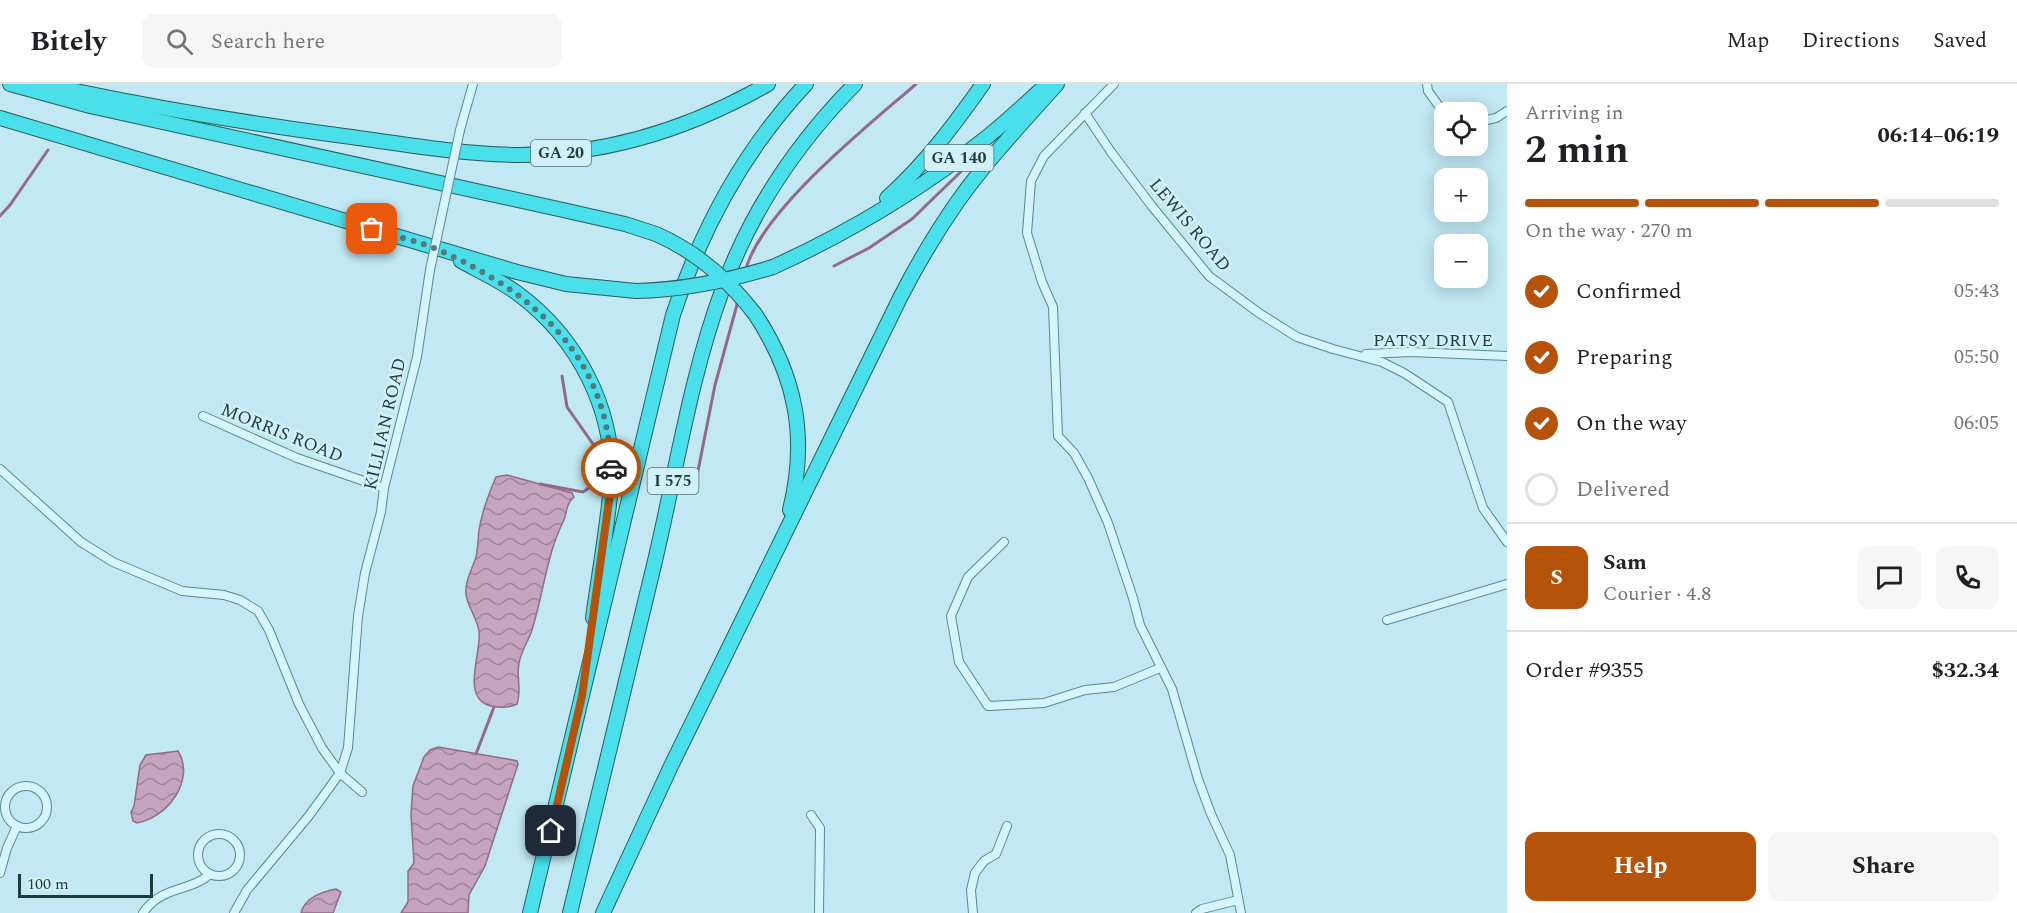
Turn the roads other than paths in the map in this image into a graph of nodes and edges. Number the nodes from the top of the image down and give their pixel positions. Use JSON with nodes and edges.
{"nodes":[{"id":1,"x":10,"y":84,"type":"edge"},
{"id":2,"x":43,"y":84,"type":"edge"},
{"id":3,"x":473,"y":84,"type":"edge"},
{"id":4,"x":768,"y":84,"type":"edge"},
{"id":5,"x":806,"y":84,"type":"edge"},
{"id":6,"x":855,"y":84,"type":"edge"},
{"id":7,"x":983,"y":84,"type":"edge"},
{"id":8,"x":1048,"y":84,"type":"edge"},
{"id":9,"x":1057,"y":84,"type":"edge"},
{"id":10,"x":1114,"y":84,"type":"edge"},
{"id":11,"x":1427,"y":84,"type":"edge"},
{"id":12,"x":1436,"y":102,"type":"edge"},
{"id":13,"x":1507,"y":111,"type":"edge"},
{"id":14,"x":1085,"y":113,"type":"junction"},
{"id":15,"x":0,"y":118,"type":"edge"},
{"id":16,"x":1488,"y":120,"type":"edge"},
{"id":17,"x":861,"y":221,"type":"junction"},
{"id":18,"x":440,"y":251,"type":"junction"},
{"id":19,"x":1359,"y":355,"type":"junction"},
{"id":20,"x":1507,"y":356,"type":"edge"},
{"id":21,"x":203,"y":416,"type":"dead end"},
{"id":22,"x":0,"y":469,"type":"edge"},
{"id":23,"x":384,"y":488,"type":"junction"},
{"id":24,"x":1503,"y":531,"type":"edge"},
{"id":25,"x":784,"y":532,"type":"junction"},
{"id":26,"x":1004,"y":542,"type":"dead end"},
{"id":27,"x":1507,"y":542,"type":"edge"},
{"id":28,"x":1507,"y":584,"type":"edge"},
{"id":29,"x":1387,"y":620,"type":"dead end"},
{"id":30,"x":1160,"y":669,"type":"junction"},
{"id":31,"x":582,"y":696,"type":"junction"},
{"id":32,"x":340,"y":773,"type":"junction"},
{"id":33,"x":362,"y":792,"type":"dead end"},
{"id":34,"x":811,"y":815,"type":"dead end"},
{"id":35,"x":17,"y":826,"type":"junction"},
{"id":36,"x":1007,"y":826,"type":"dead end"},
{"id":37,"x":0,"y":873,"type":"edge"},
{"id":38,"x":210,"y":874,"type":"junction"},
{"id":39,"x":1238,"y":900,"type":"junction"},
{"id":40,"x":143,"y":913,"type":"edge"},
{"id":41,"x":234,"y":913,"type":"edge"},
{"id":42,"x":530,"y":913,"type":"edge"},
{"id":43,"x":570,"y":913,"type":"edge"},
{"id":44,"x":603,"y":913,"type":"edge"},
{"id":45,"x":819,"y":913,"type":"edge"},
{"id":46,"x":973,"y":913,"type":"edge"},
{"id":47,"x":1197,"y":913,"type":"edge"},
{"id":48,"x":1241,"y":913,"type":"edge"}],
"edges":[{"from":1,"to":25,"type":"highway","bridge":true},
{"from":2,"to":4,"type":"highway","number":"GA 20"},
{"from":3,"to":23,"type":"street","name":"KILLIAN ROAD","bridge":true},
{"from":5,"to":31,"type":"highway","number":"I 575"},
{"from":6,"to":43,"type":"highway","number":"I 575"},
{"from":7,"to":17,"type":"highway"},
{"from":8,"to":17,"type":"highway","number":"GA 140"},
{"from":9,"to":25,"type":"highway"},
{"from":10,"to":14,"type":"street"},
{"from":11,"to":12,"type":"street"},
{"from":13,"to":16,"type":"street"},
{"from":14,"to":19,"type":"street","name":"LEWIS ROAD"},
{"from":14,"to":30,"type":"street"},
{"from":15,"to":18,"type":"highway"},
{"from":17,"to":18,"type":"highway","bridge":true},
{"from":18,"to":31,"type":"highway"},
{"from":19,"to":20,"type":"street","name":"PATSY DRIVE"},
{"from":19,"to":24,"type":"street","name":"LEWIS ROAD"},
{"from":21,"to":23,"type":"street","name":"MORRIS ROAD"},
{"from":22,"to":32,"type":"street"},
{"from":23,"to":32,"type":"street","name":"KILLIAN ROAD"},
{"from":24,"to":27,"type":"street","name":"LEWIS ROAD"},
{"from":25,"to":44,"type":"highway"},
{"from":26,"to":30,"type":"street"},
{"from":28,"to":29,"type":"street"},
{"from":30,"to":39,"type":"street"},
{"from":31,"to":42,"type":"highway","number":"I 575"},
{"from":32,"to":33,"type":"street"},
{"from":32,"to":41,"type":"street","name":"KILLIAN ROAD"},
{"from":34,"to":45,"type":"street"},
{"from":35,"to":35,"type":"street"},
{"from":35,"to":37,"type":"street"},
{"from":36,"to":46,"type":"street"},
{"from":38,"to":38,"type":"street"},
{"from":38,"to":40,"type":"street"},
{"from":39,"to":47,"type":"street"},
{"from":39,"to":48,"type":"street"}]}
